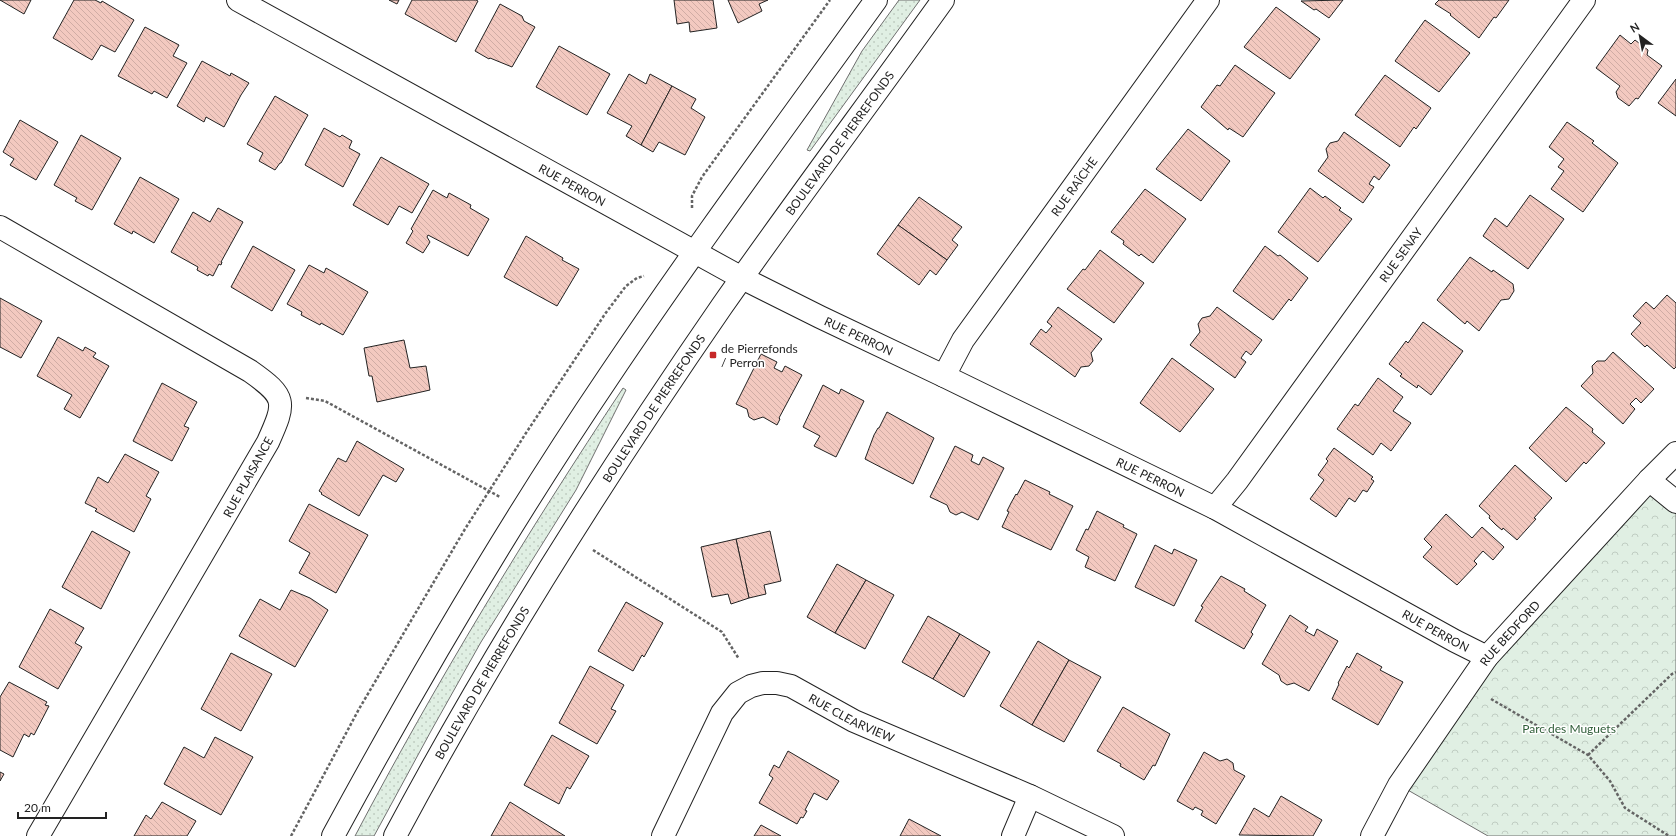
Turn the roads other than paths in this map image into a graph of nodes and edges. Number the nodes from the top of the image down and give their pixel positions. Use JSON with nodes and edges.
{"nodes":[{"id":1,"x":238,"y":0,"type":"edge"},
{"id":2,"x":876,"y":0,"type":"edge"},
{"id":3,"x":943,"y":0,"type":"edge"},
{"id":4,"x":1208,"y":0,"type":"edge"},
{"id":5,"x":1584,"y":0,"type":"edge"},
{"id":6,"x":264,"y":6,"type":"edge"},
{"id":7,"x":0,"y":227,"type":"edge"},
{"id":8,"x":694,"y":252,"type":"junction"},
{"id":9,"x":742,"y":278,"type":"junction"},
{"id":10,"x":944,"y":376,"type":"junction"},
{"id":11,"x":1676,"y":453,"type":"edge"},
{"id":12,"x":1649,"y":480,"type":"junction"},
{"id":13,"x":1676,"y":502,"type":"edge"},
{"id":14,"x":1215,"y":508,"type":"junction"},
{"id":15,"x":1487,"y":657,"type":"junction"},
{"id":16,"x":1030,"y":796,"type":"junction"},
{"id":17,"x":38,"y":836,"type":"edge"},
{"id":18,"x":333,"y":836,"type":"edge"},
{"id":19,"x":395,"y":836,"type":"edge"},
{"id":20,"x":663,"y":836,"type":"edge"},
{"id":21,"x":1013,"y":836,"type":"edge"},
{"id":22,"x":1114,"y":836,"type":"edge"},
{"id":23,"x":1372,"y":836,"type":"edge"}],
"edges":[{"from":1,"to":6,"type":"street","name":"RUE PERRON"},
{"from":2,"to":8,"type":"street"},
{"from":3,"to":9,"type":"street","name":"BOULEVARD DE PIERREFONDS"},
{"from":4,"to":10,"type":"street","name":"RUE RAÎCHE"},
{"from":5,"to":14,"type":"street","name":"RUE SENAY"},
{"from":6,"to":8,"type":"street","name":"RUE PERRON"},
{"from":7,"to":17,"type":"street","name":"RUE PLAISANCE"},
{"from":8,"to":9,"type":"street","name":"RUE PERRON"},
{"from":8,"to":18,"type":"street"},
{"from":9,"to":10,"type":"street","name":"RUE PERRON"},
{"from":9,"to":19,"type":"street","name":"BOULEVARD DE PIERREFONDS"},
{"from":10,"to":14,"type":"street","name":"RUE PERRON"},
{"from":11,"to":12,"type":"street","name":"RUE BEDFORD"},
{"from":12,"to":13,"type":"street"},
{"from":12,"to":15,"type":"street","name":"RUE BEDFORD"},
{"from":14,"to":15,"type":"street","name":"RUE PERRON"},
{"from":15,"to":23,"type":"street","name":"RUE BEDFORD"},
{"from":16,"to":20,"type":"street","name":"RUE CLEARVIEW"},
{"from":16,"to":21,"type":"street"},
{"from":16,"to":22,"type":"street","name":"RUE CLEARVIEW"}]}
